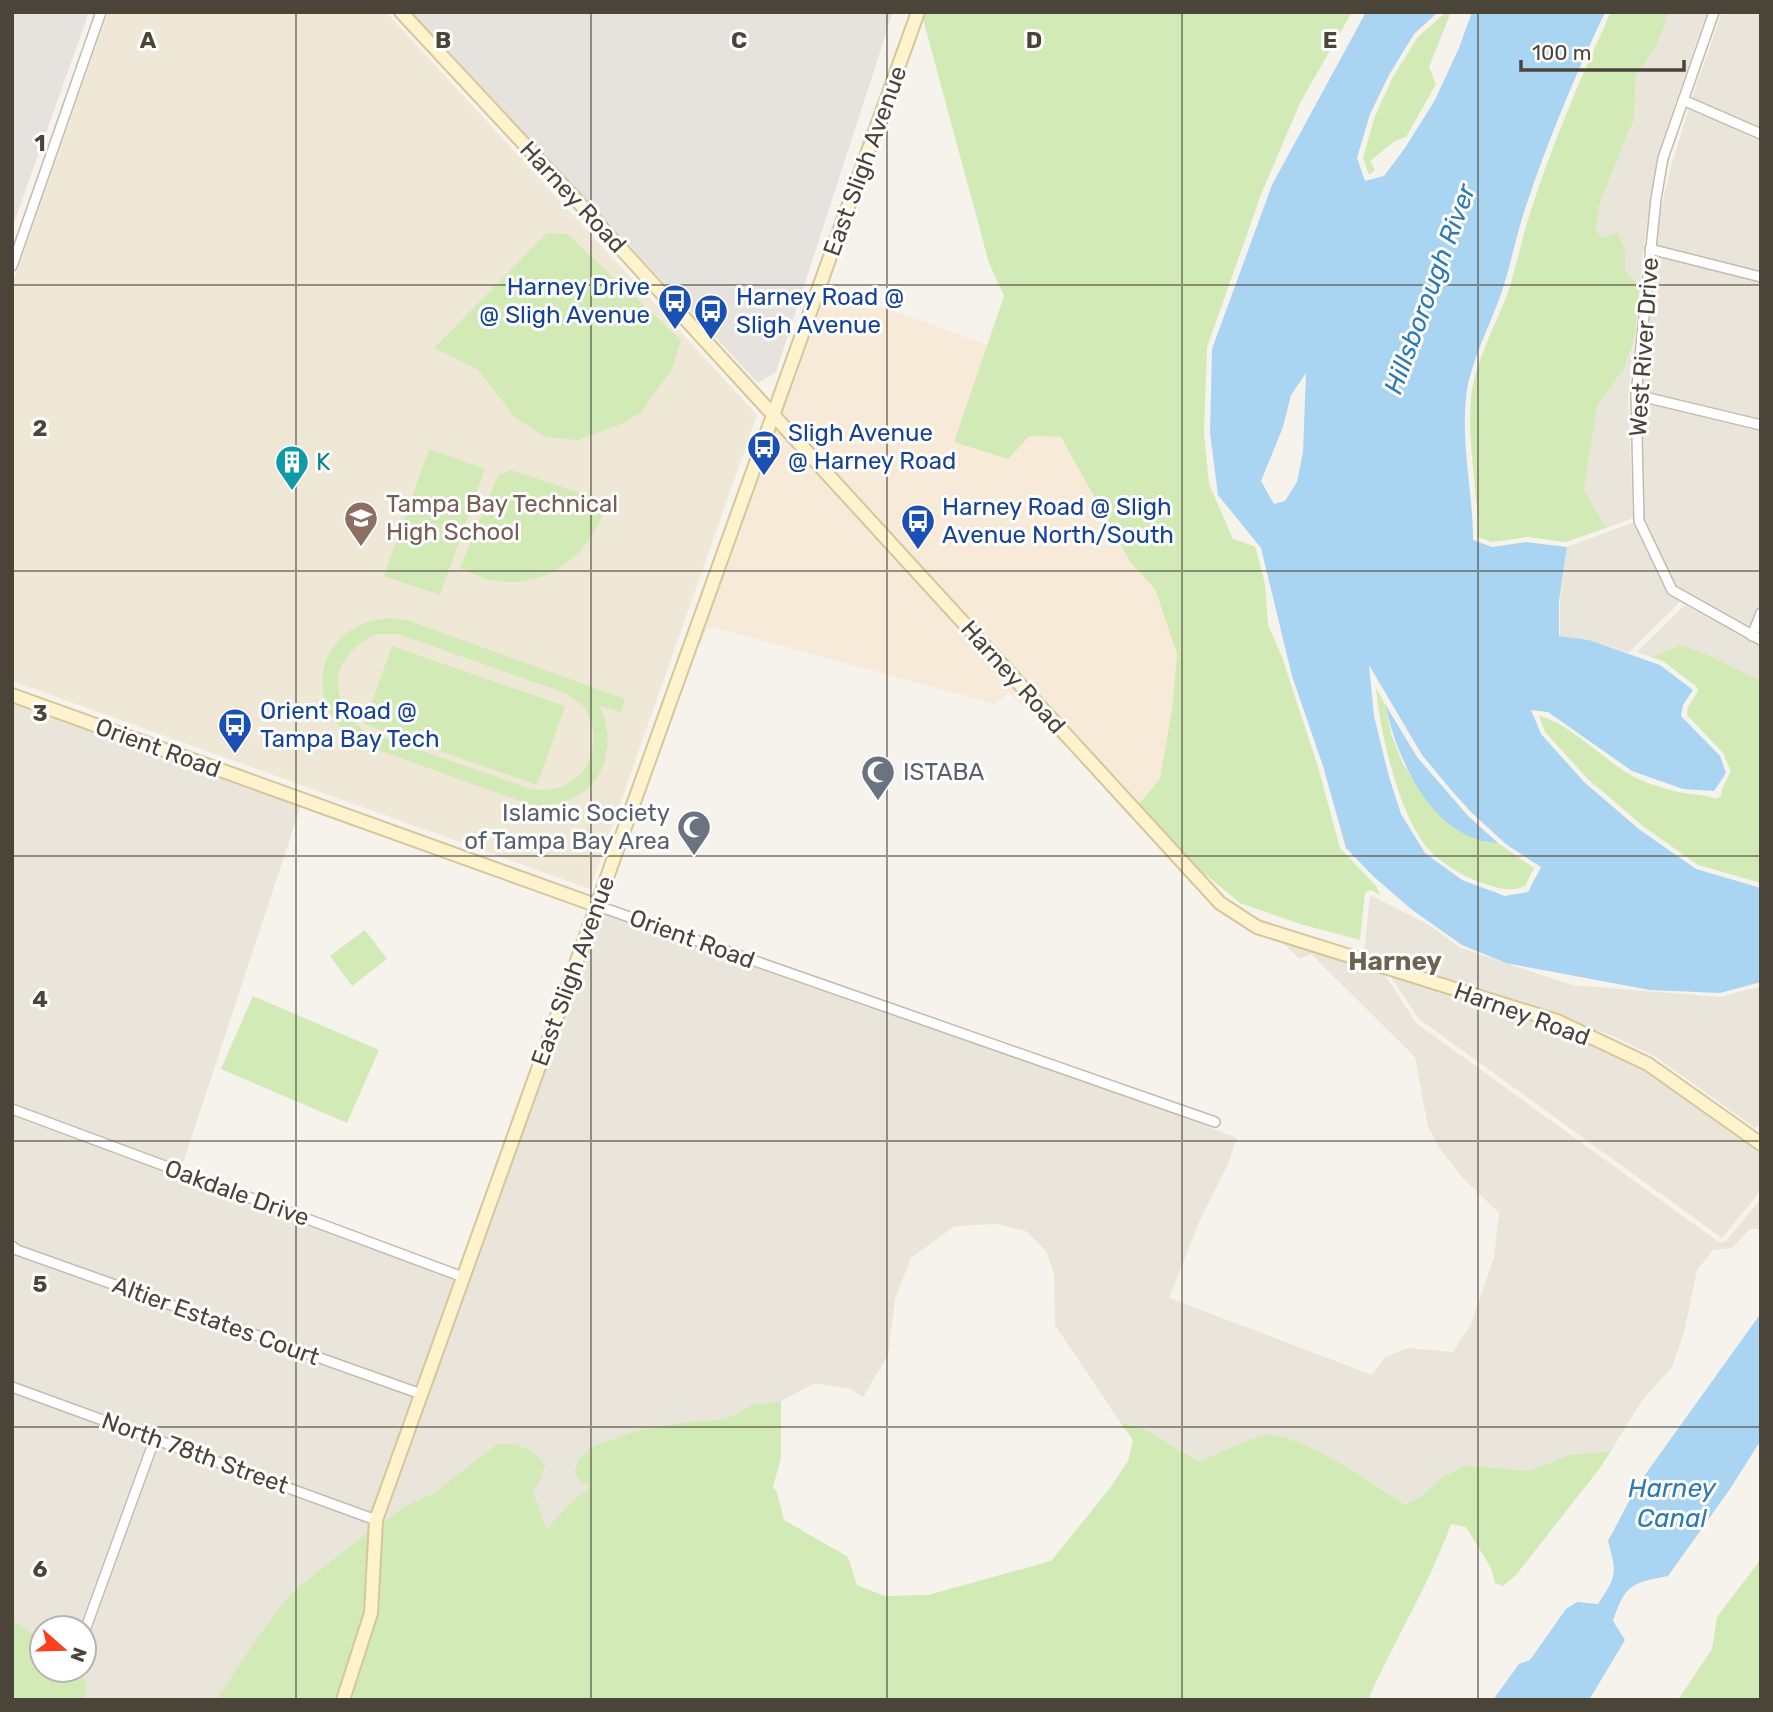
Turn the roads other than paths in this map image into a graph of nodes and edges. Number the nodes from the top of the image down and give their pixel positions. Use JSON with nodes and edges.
{"nodes":[{"id":1,"x":102,"y":12,"type":"edge"},
{"id":2,"x":401,"y":12,"type":"edge"},
{"id":3,"x":918,"y":12,"type":"edge"},
{"id":4,"x":1714,"y":12,"type":"edge"},
{"id":5,"x":1683,"y":100,"type":"junction"},
{"id":6,"x":1761,"y":134,"type":"edge"},
{"id":7,"x":1650,"y":249,"type":"junction"},
{"id":8,"x":12,"y":266,"type":"edge"},
{"id":9,"x":1761,"y":277,"type":"edge"},
{"id":10,"x":1636,"y":395,"type":"junction"},
{"id":11,"x":773,"y":415,"type":"junction"},
{"id":12,"x":1761,"y":425,"type":"edge"},
{"id":13,"x":1761,"y":613,"type":"edge"},
{"id":14,"x":1756,"y":638,"type":"edge"},
{"id":15,"x":12,"y":695,"type":"edge"},
{"id":16,"x":598,"y":906,"type":"junction"},
{"id":17,"x":12,"y":1109,"type":"edge"},
{"id":18,"x":1215,"y":1122,"type":"dead end"},
{"id":19,"x":1761,"y":1144,"type":"edge"},
{"id":20,"x":12,"y":1246,"type":"edge"},
{"id":21,"x":463,"y":1277,"type":"junction"},
{"id":22,"x":12,"y":1387,"type":"edge"},
{"id":23,"x":421,"y":1394,"type":"junction"},
{"id":24,"x":155,"y":1438,"type":"junction"},
{"id":25,"x":376,"y":1520,"type":"junction"},
{"id":26,"x":91,"y":1614,"type":"edge"},
{"id":27,"x":343,"y":1700,"type":"edge"}],
"edges":[{"from":1,"to":8,"type":"street"},
{"from":2,"to":11,"type":"street","name":"Harney Road"},
{"from":3,"to":11,"type":"street","name":"East Sligh Avenue"},
{"from":4,"to":5,"type":"street","name":"West River Drive"},
{"from":5,"to":6,"type":"street"},
{"from":5,"to":7,"type":"street","name":"West River Drive"},
{"from":7,"to":9,"type":"street"},
{"from":7,"to":10,"type":"street","name":"West River Drive"},
{"from":10,"to":12,"type":"street"},
{"from":10,"to":14,"type":"street","name":"West River Drive"},
{"from":11,"to":16,"type":"street","name":"East Sligh Avenue"},
{"from":11,"to":19,"type":"street","name":"Harney Road"},
{"from":13,"to":14,"type":"street"},
{"from":15,"to":16,"type":"street","name":"Orient Road"},
{"from":16,"to":18,"type":"street","name":"Orient Road"},
{"from":16,"to":21,"type":"street","name":"East Sligh Avenue"},
{"from":17,"to":21,"type":"street","name":"Oakdale Drive"},
{"from":20,"to":23,"type":"street","name":"Altier Estates Court"},
{"from":21,"to":23,"type":"street","name":"East Sligh Avenue"},
{"from":22,"to":24,"type":"street","name":"North 78th Street"},
{"from":23,"to":25,"type":"street","name":"East Sligh Avenue"},
{"from":24,"to":25,"type":"street","name":"North 78th Street"},
{"from":24,"to":26,"type":"street"},
{"from":25,"to":27,"type":"street","name":"East Sligh Avenue"}]}
